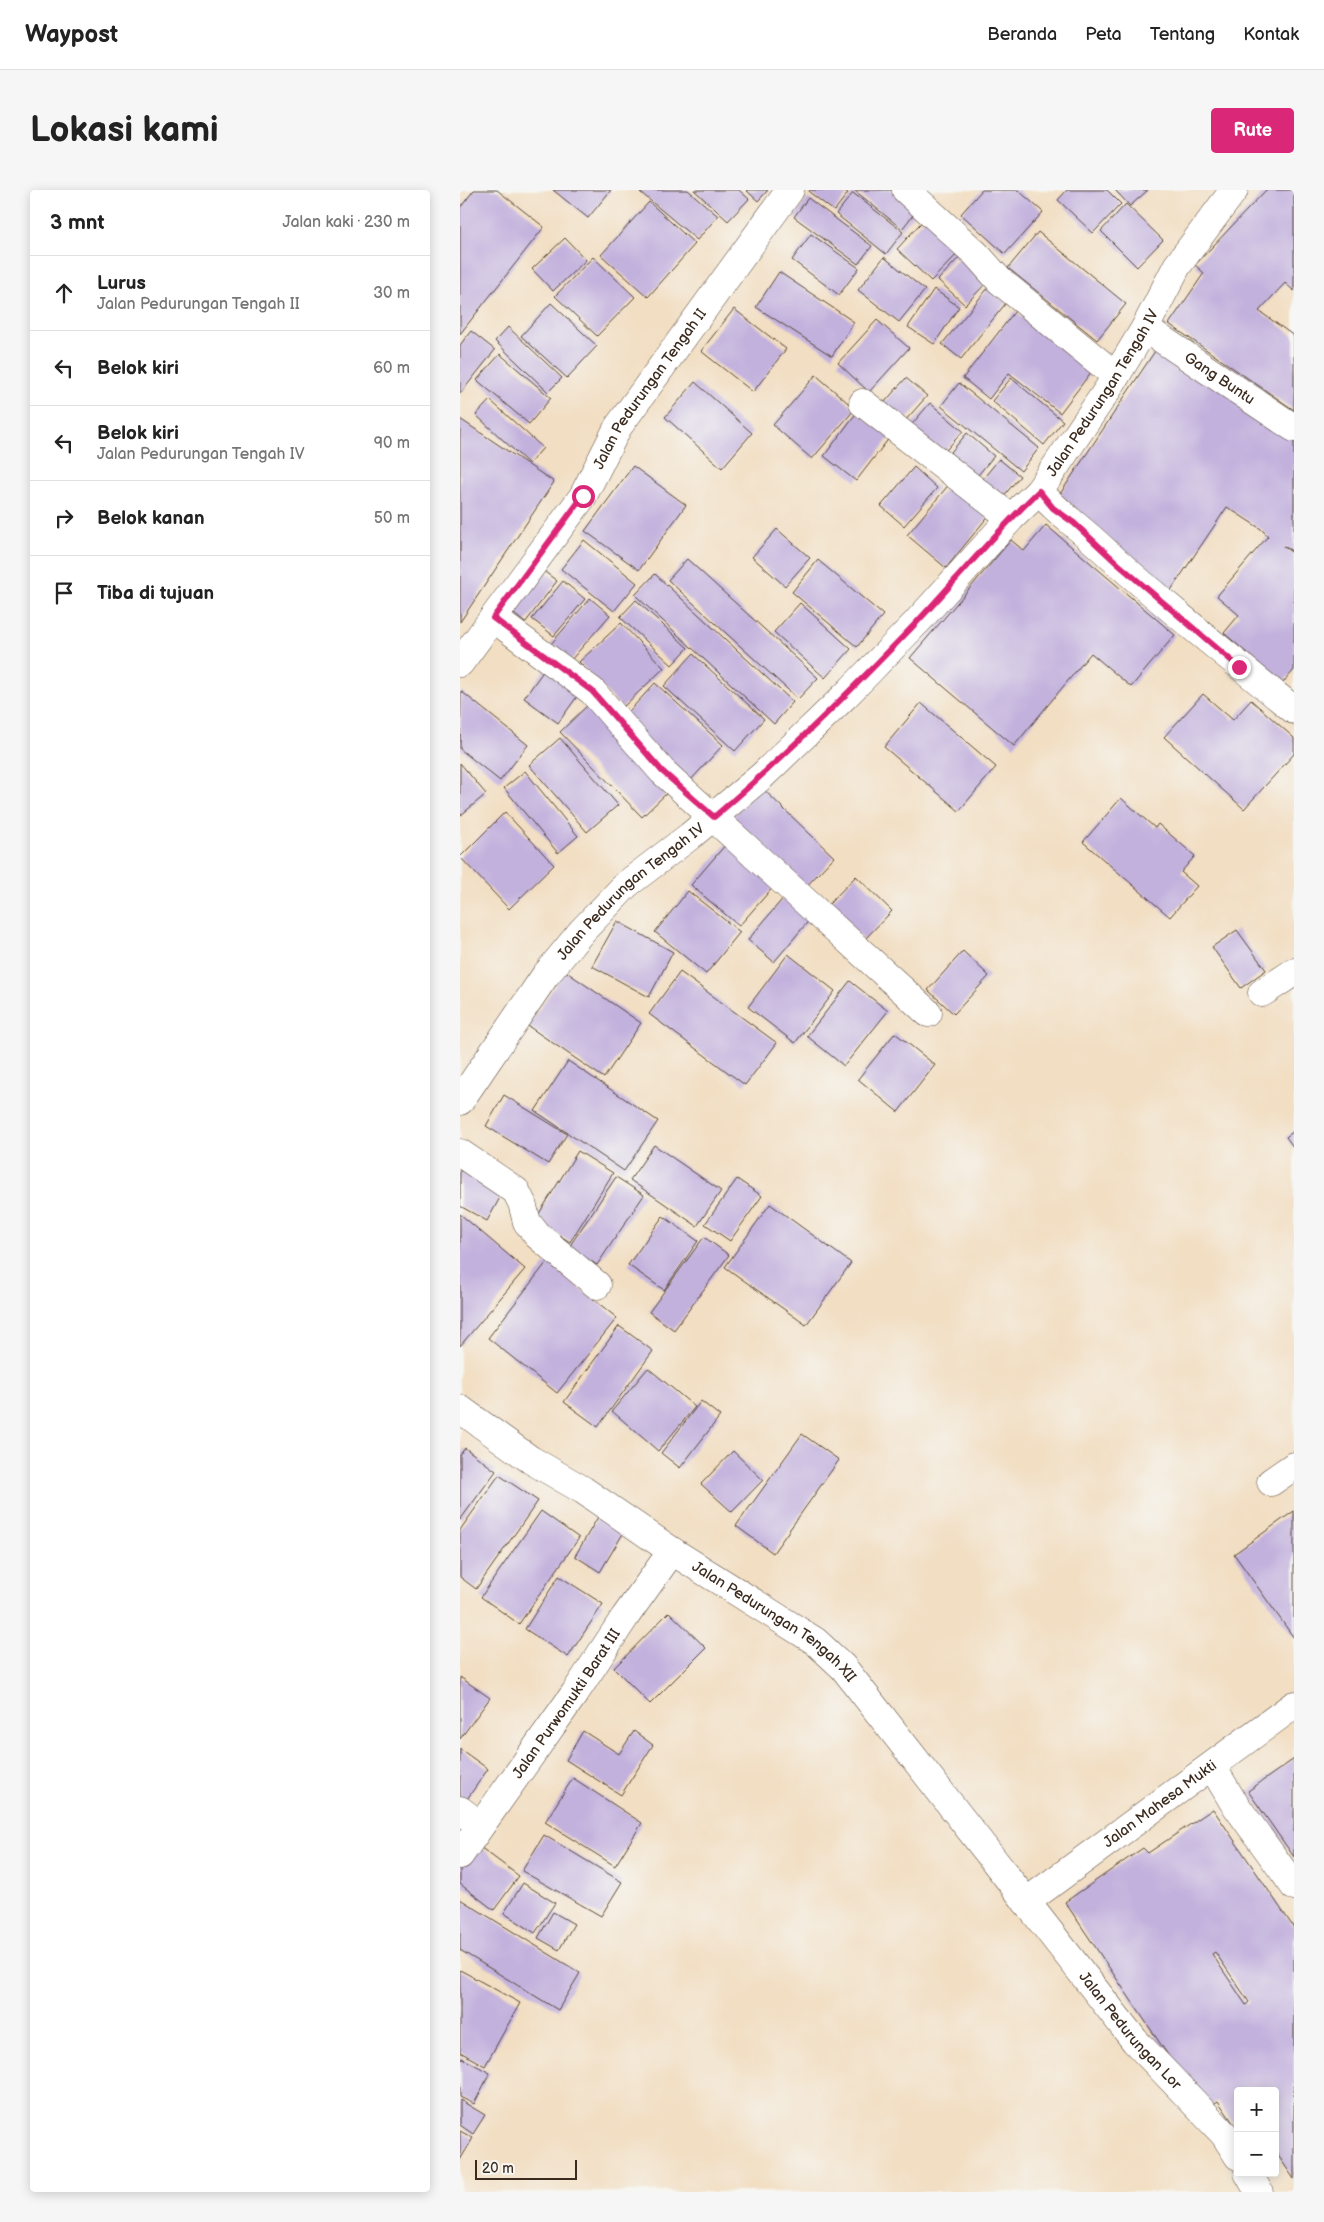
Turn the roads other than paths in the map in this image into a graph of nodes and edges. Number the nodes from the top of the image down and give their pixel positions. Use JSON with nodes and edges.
{"nodes":[{"id":1,"x":790,"y":190,"type":"edge"},
{"id":2,"x":906,"y":190,"type":"edge"},
{"id":3,"x":1234,"y":190,"type":"edge"},
{"id":4,"x":1146,"y":328,"type":"junction"},
{"id":5,"x":1116,"y":376,"type":"junction"},
{"id":6,"x":863,"y":403,"type":"dead end"},
{"id":7,"x":1294,"y":428,"type":"edge"},
{"id":8,"x":1039,"y":491,"type":"junction"},
{"id":9,"x":1011,"y":518,"type":"junction"},
{"id":10,"x":493,"y":618,"type":"junction"},
{"id":11,"x":460,"y":663,"type":"edge"},
{"id":12,"x":1294,"y":710,"type":"edge"},
{"id":13,"x":714,"y":817,"type":"junction"},
{"id":14,"x":1294,"y":972,"type":"edge"},
{"id":15,"x":1262,"y":993,"type":"dead end"},
{"id":16,"x":928,"y":1013,"type":"dead end"},
{"id":17,"x":460,"y":1101,"type":"edge"},
{"id":18,"x":460,"y":1153,"type":"edge"},
{"id":19,"x":597,"y":1285,"type":"dead end"},
{"id":20,"x":460,"y":1409,"type":"edge"},
{"id":21,"x":1294,"y":1466,"type":"edge"},
{"id":22,"x":1271,"y":1482,"type":"dead end"},
{"id":23,"x":672,"y":1551,"type":"junction"},
{"id":24,"x":1294,"y":1705,"type":"edge"},
{"id":25,"x":1212,"y":1766,"type":"junction"},
{"id":26,"x":470,"y":1818,"type":"edge"},
{"id":27,"x":460,"y":1855,"type":"edge"},
{"id":28,"x":1294,"y":1886,"type":"edge"},
{"id":29,"x":1026,"y":1902,"type":"junction"},
{"id":30,"x":1234,"y":2150,"type":"edge"},
{"id":31,"x":1250,"y":2177,"type":"edge"},
{"id":32,"x":1259,"y":2192,"type":"edge"}],
"edges":[{"from":1,"to":10,"type":"street","name":"Jalan Pedurungan Tengah II"},
{"from":2,"to":5,"type":"street"},
{"from":3,"to":4,"type":"street","name":"Jalan Pedurungan Tengah IV"},
{"from":4,"to":5,"type":"street","name":"Jalan Pedurungan Tengah IV"},
{"from":4,"to":7,"type":"street","name":"Gang Buntu"},
{"from":5,"to":8,"type":"street","name":"Jalan Pedurungan Tengah IV"},
{"from":6,"to":9,"type":"street"},
{"from":8,"to":9,"type":"street","name":"Jalan Pedurungan Tengah IV"},
{"from":8,"to":12,"type":"street"},
{"from":9,"to":13,"type":"street","name":"Jalan Pedurungan Tengah IV"},
{"from":10,"to":11,"type":"street","name":"Jalan Pedurungan Tengah II"},
{"from":10,"to":13,"type":"street"},
{"from":13,"to":16,"type":"street"},
{"from":13,"to":17,"type":"street","name":"Jalan Pedurungan Tengah IV"},
{"from":14,"to":15,"type":"street"},
{"from":18,"to":19,"type":"street"},
{"from":20,"to":23,"type":"street","name":"Jalan Pedurungan Tengah XII"},
{"from":21,"to":22,"type":"street"},
{"from":23,"to":26,"type":"street","name":"Jalan Purwomukti Barat III"},
{"from":23,"to":29,"type":"street","name":"Jalan Pedurungan Tengah XII"},
{"from":24,"to":25,"type":"street","name":"Jalan Mahesa Mukti"},
{"from":25,"to":28,"type":"street"},
{"from":25,"to":29,"type":"street","name":"Jalan Mahesa Mukti"},
{"from":26,"to":27,"type":"street","name":"Jalan Purwomukti Barat III"},
{"from":29,"to":30,"type":"street","name":"Jalan Pedurungan Lor"},
{"from":31,"to":32,"type":"street"}]}
